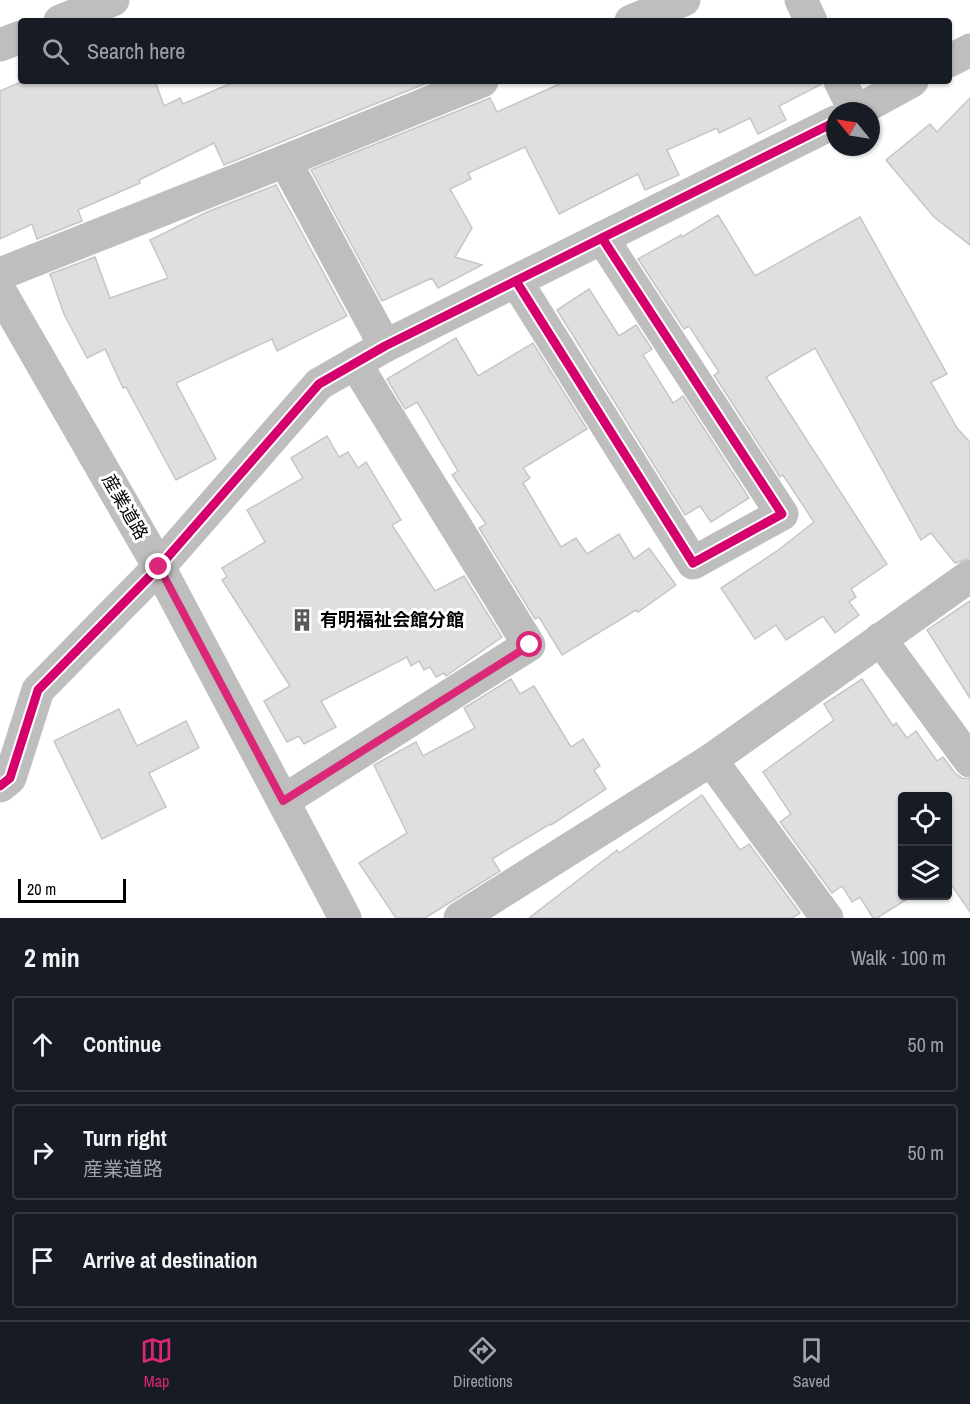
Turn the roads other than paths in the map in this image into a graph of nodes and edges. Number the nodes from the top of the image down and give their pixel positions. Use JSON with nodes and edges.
{"nodes":[{"id":1,"x":113,"y":0,"type":"edge"},
{"id":2,"x":684,"y":0,"type":"edge"},
{"id":3,"x":801,"y":0,"type":"edge"},
{"id":4,"x":68,"y":18,"type":"edge"},
{"id":5,"x":639,"y":18,"type":"edge"},
{"id":6,"x":810,"y":18,"type":"edge"},
{"id":7,"x":18,"y":38,"type":"edge"},
{"id":8,"x":0,"y":45,"type":"edge"},
{"id":9,"x":970,"y":50,"type":"edge"},
{"id":10,"x":952,"y":59,"type":"edge"},
{"id":11,"x":475,"y":84,"type":"edge"},
{"id":12,"x":842,"y":84,"type":"edge"},
{"id":13,"x":906,"y":84,"type":"edge"},
{"id":14,"x":851,"y":102,"type":"edge"},
{"id":15,"x":873,"y":102,"type":"edge"},
{"id":16,"x":826,"y":126,"type":"edge"},
{"id":17,"x":285,"y":160,"type":"junction"},
{"id":18,"x":602,"y":238,"type":"junction"},
{"id":19,"x":0,"y":274,"type":"edge"},
{"id":20,"x":516,"y":281,"type":"junction"},
{"id":21,"x":0,"y":291,"type":"edge"},
{"id":22,"x":385,"y":346,"type":"junction"},
{"id":23,"x":355,"y":363,"type":"junction"},
{"id":24,"x":159,"y":567,"type":"junction"},
{"id":25,"x":970,"y":576,"type":"edge"},
{"id":26,"x":880,"y":639,"type":"junction"},
{"id":27,"x":711,"y":760,"type":"junction"},
{"id":28,"x":970,"y":761,"type":"edge"},
{"id":29,"x":0,"y":786,"type":"edge"},
{"id":30,"x":283,"y":801,"type":"junction"},
{"id":31,"x":345,"y":918,"type":"edge"},
{"id":32,"x":460,"y":918,"type":"edge"},
{"id":33,"x":827,"y":918,"type":"edge"}],
"edges":[{"from":1,"to":4,"type":"street"},
{"from":2,"to":5,"type":"street"},
{"from":3,"to":6,"type":"street"},
{"from":7,"to":8,"type":"street"},
{"from":9,"to":10,"type":"street"},
{"from":11,"to":17,"type":"street"},
{"from":12,"to":14,"type":"street"},
{"from":13,"to":15,"type":"street"},
{"from":16,"to":18,"type":"street"},
{"from":17,"to":19,"type":"street"},
{"from":17,"to":22,"type":"street"},
{"from":18,"to":20,"type":"street"},
{"from":18,"to":20,"type":"street"},
{"from":20,"to":22,"type":"street"},
{"from":21,"to":24,"type":"street","name":"産業道路"},
{"from":22,"to":23,"type":"street"},
{"from":23,"to":24,"type":"street"},
{"from":23,"to":30,"type":"street"},
{"from":24,"to":29,"type":"street"},
{"from":24,"to":30,"type":"street","name":"産業道路"},
{"from":25,"to":26,"type":"street"},
{"from":26,"to":27,"type":"street"},
{"from":26,"to":28,"type":"street"},
{"from":27,"to":32,"type":"street"},
{"from":27,"to":33,"type":"street"},
{"from":30,"to":31,"type":"street","name":"産業道路"}]}
